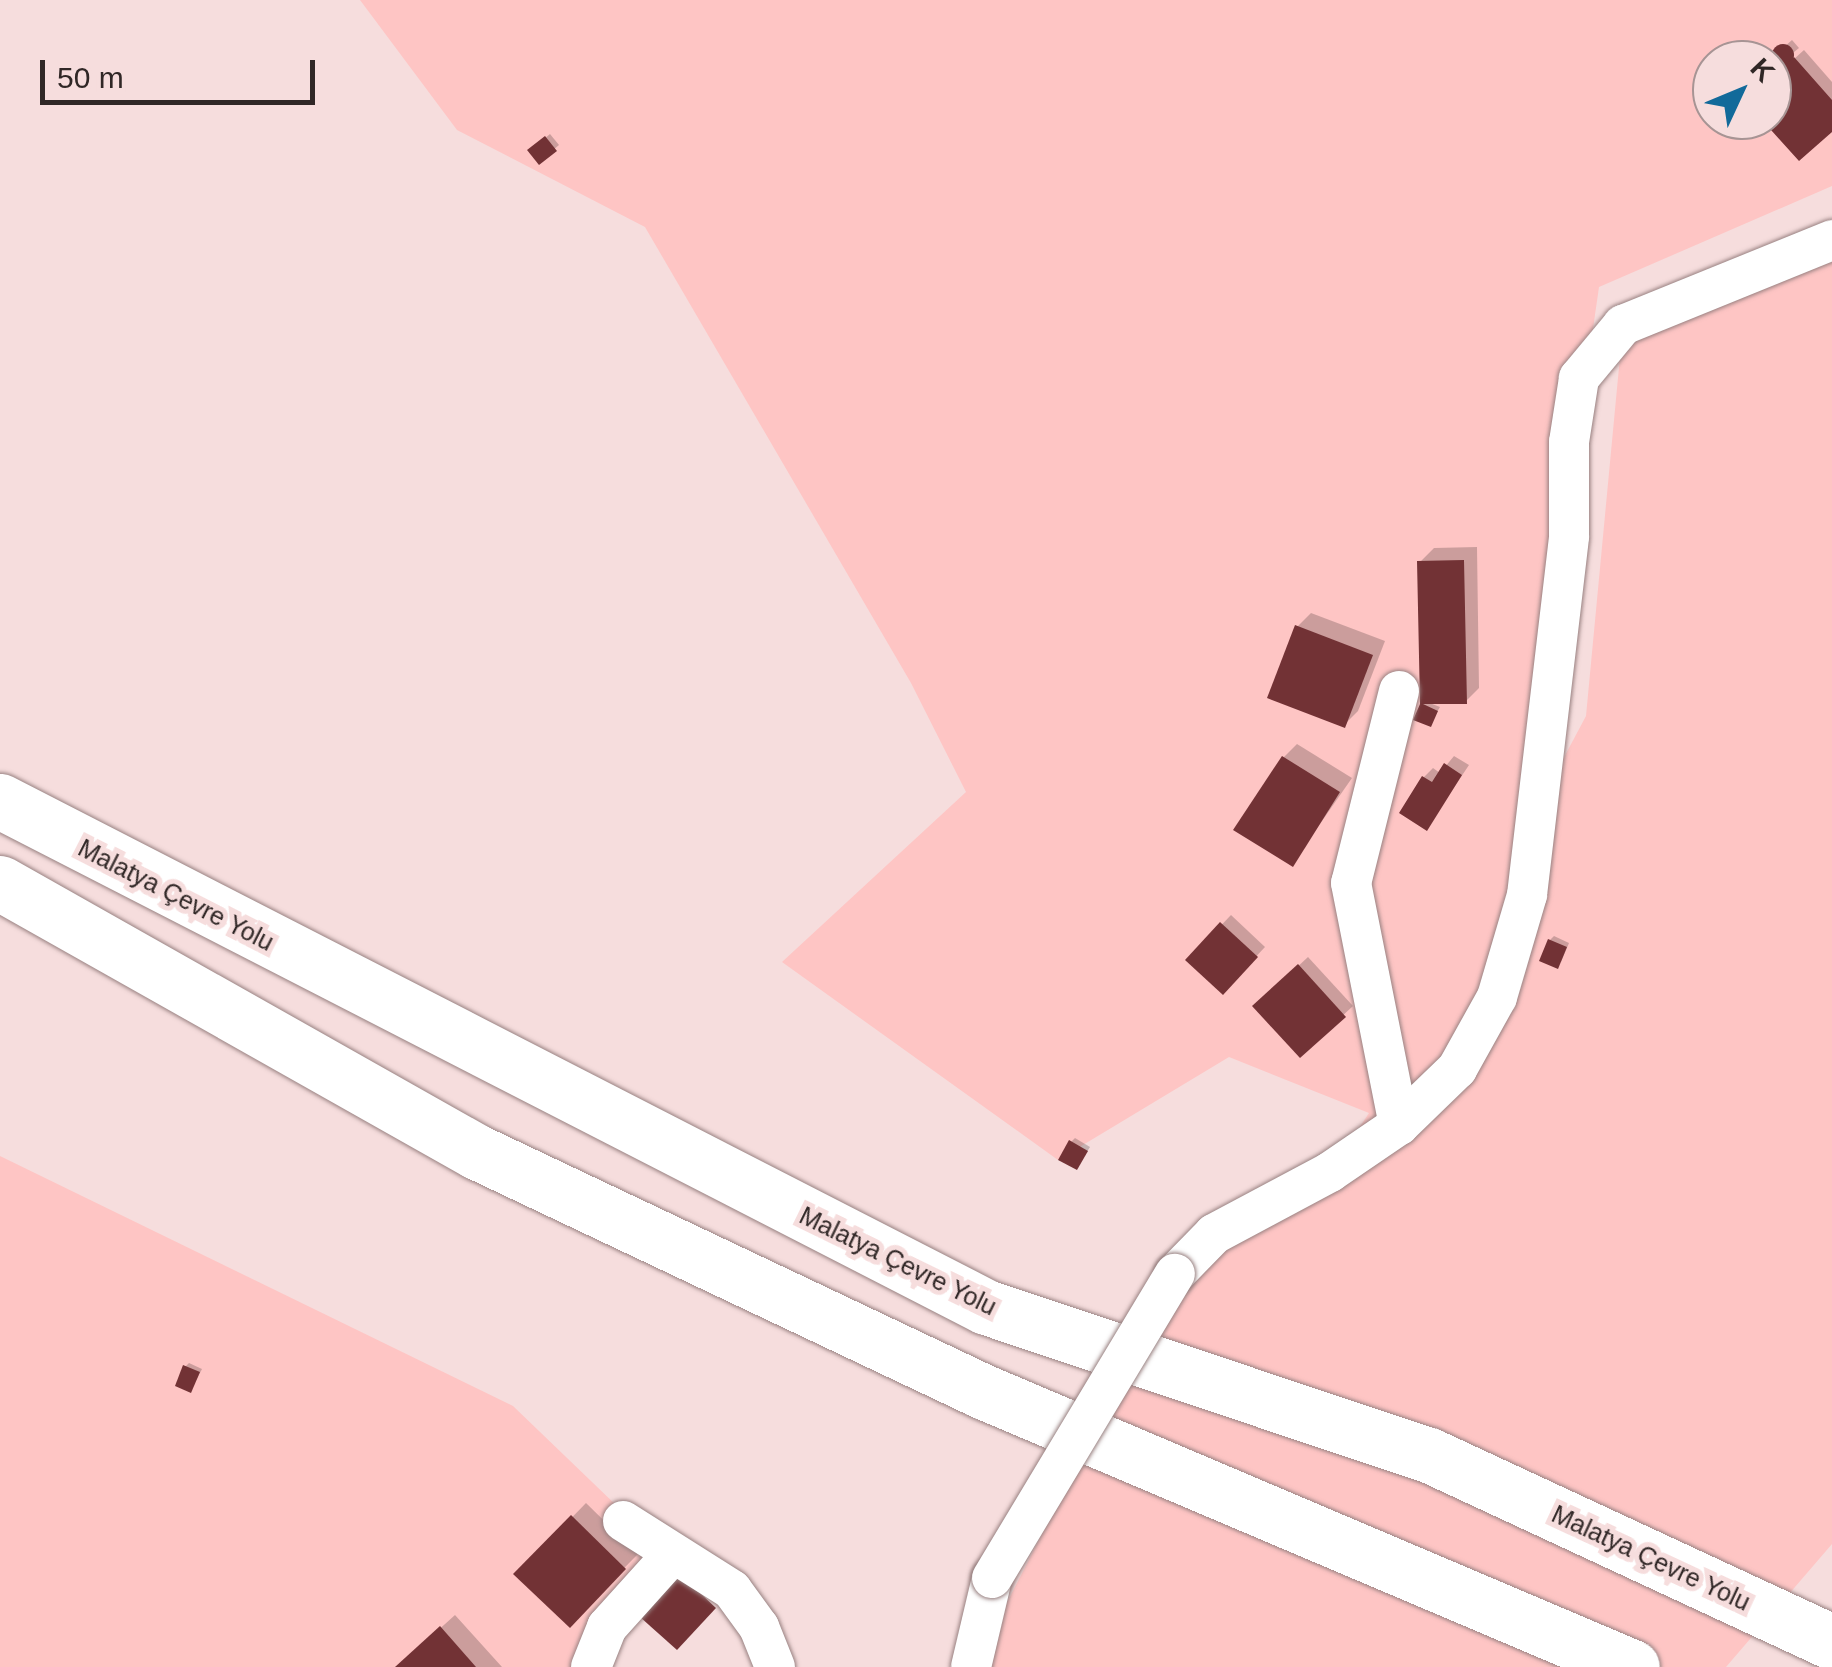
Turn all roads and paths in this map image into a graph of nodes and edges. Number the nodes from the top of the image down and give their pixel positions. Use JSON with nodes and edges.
{"nodes":[{"id":1,"x":1832,"y":240,"type":"edge"},
{"id":2,"x":1399,"y":691,"type":"dead end"},
{"id":3,"x":0,"y":800,"type":"edge"},
{"id":4,"x":0,"y":884,"type":"edge"},
{"id":5,"x":1399,"y":1125,"type":"junction"},
{"id":6,"x":622,"y":1521,"type":"dead end"},
{"id":7,"x":670,"y":1557,"type":"junction"},
{"id":8,"x":1832,"y":1642,"type":"edge"},
{"id":9,"x":591,"y":1667,"type":"edge"},
{"id":10,"x":775,"y":1667,"type":"edge"},
{"id":11,"x":971,"y":1667,"type":"edge"},
{"id":12,"x":1632,"y":1667,"type":"edge"}],
"edges":[{"from":1,"to":5,"type":"street"},
{"from":2,"to":5,"type":"street"},
{"from":3,"to":8,"type":"highway","name":"Malatya Çevre Yolu"},
{"from":4,"to":12,"type":"highway"},
{"from":5,"to":11,"type":"street","bridge":true},
{"from":6,"to":7,"type":"street"},
{"from":7,"to":9,"type":"street"},
{"from":7,"to":10,"type":"street"}]}
